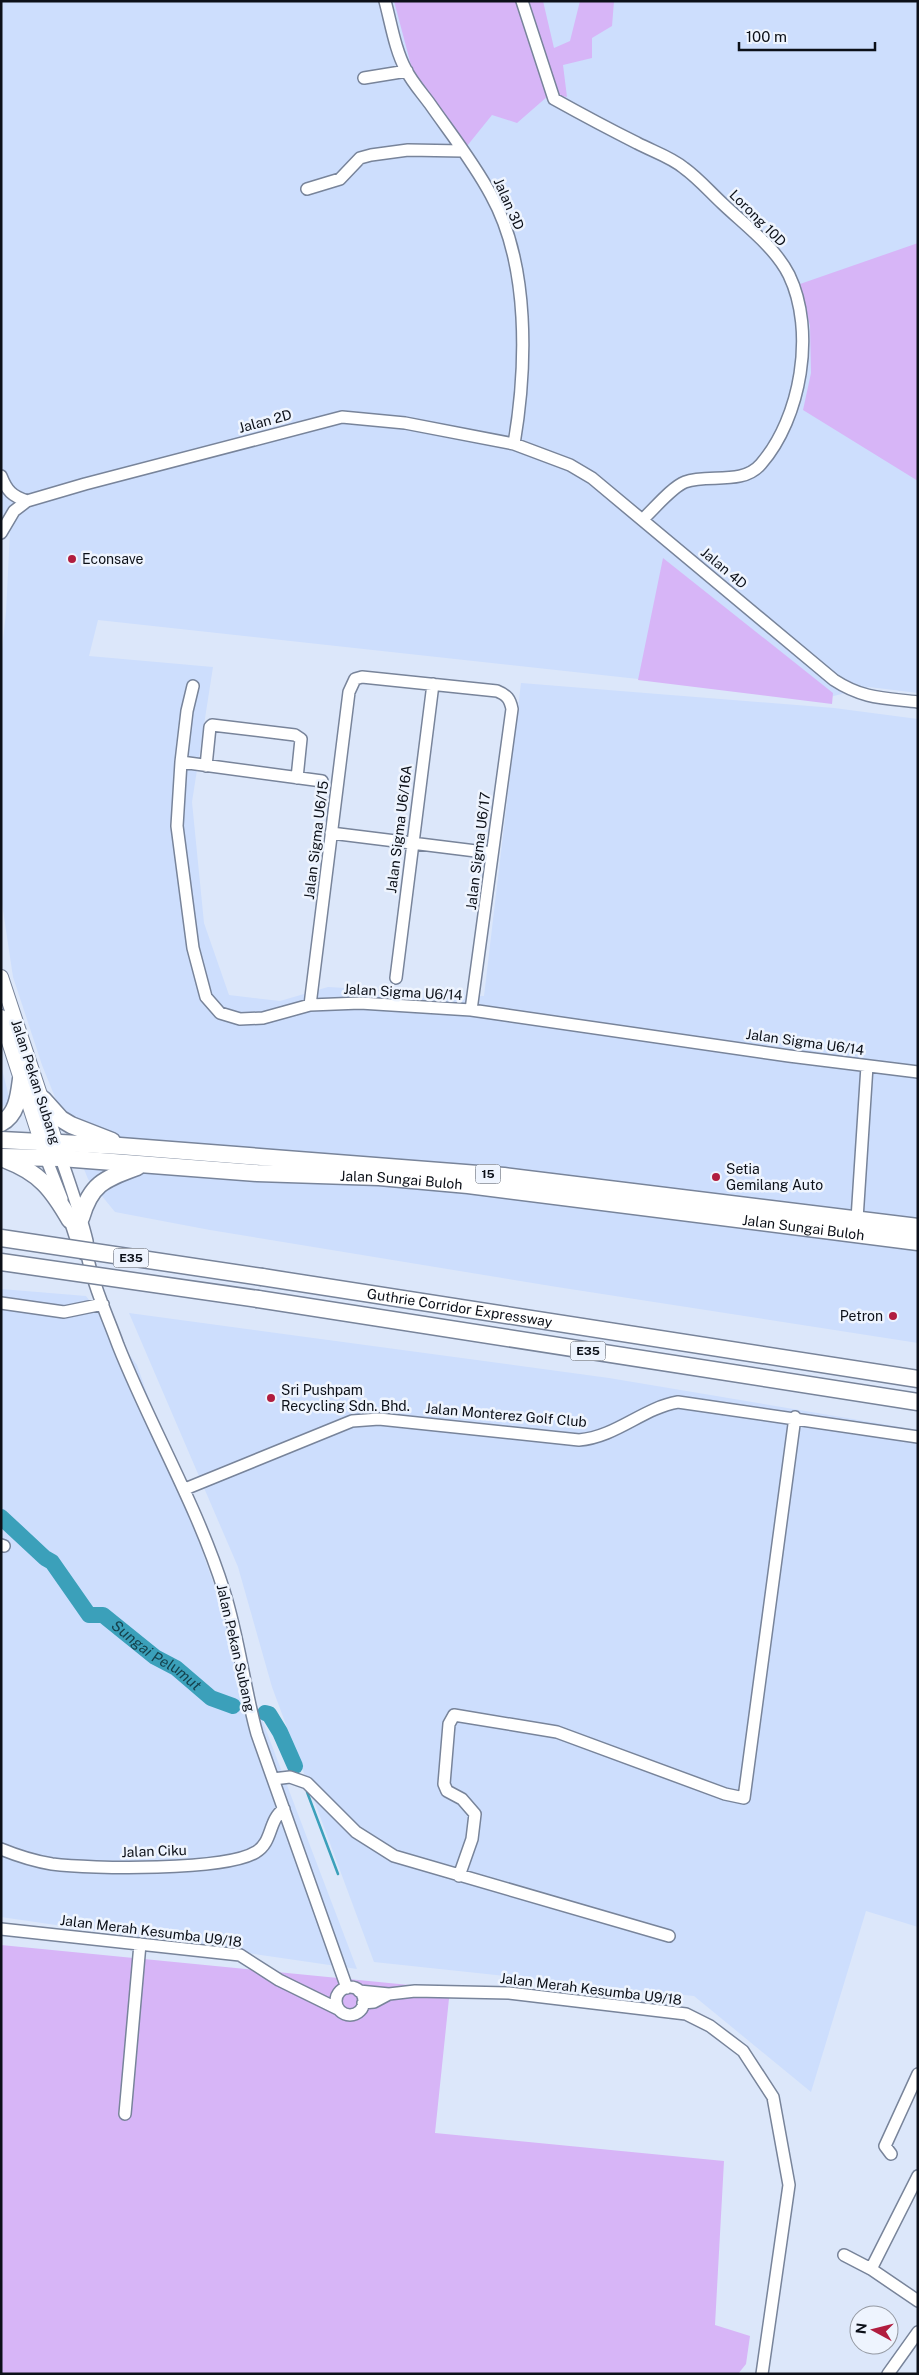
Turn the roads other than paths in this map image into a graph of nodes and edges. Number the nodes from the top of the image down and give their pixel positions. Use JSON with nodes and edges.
{"nodes":[{"id":1,"x":385,"y":1,"type":"edge"},
{"id":2,"x":522,"y":1,"type":"edge"},
{"id":3,"x":406,"y":72,"type":"junction"},
{"id":4,"x":364,"y":78,"type":"dead end"},
{"id":5,"x":463,"y":151,"type":"junction"},
{"id":6,"x":306,"y":190,"type":"dead end"},
{"id":7,"x":514,"y":444,"type":"junction"},
{"id":8,"x":1,"y":476,"type":"edge"},
{"id":9,"x":27,"y":501,"type":"junction"},
{"id":10,"x":643,"y":519,"type":"junction"},
{"id":11,"x":1,"y":533,"type":"edge"},
{"id":12,"x":433,"y":684,"type":"junction"},
{"id":13,"x":193,"y":686,"type":"dead end"},
{"id":14,"x":918,"y":702,"type":"edge"},
{"id":15,"x":181,"y":762,"type":"junction"},
{"id":16,"x":206,"y":766,"type":"junction"},
{"id":17,"x":297,"y":778,"type":"junction"},
{"id":18,"x":322,"y":781,"type":"dead end"},
{"id":19,"x":332,"y":833,"type":"junction"},
{"id":20,"x":413,"y":843,"type":"junction"},
{"id":21,"x":492,"y":853,"type":"junction"},
{"id":22,"x":1,"y":977,"type":"edge"},
{"id":23,"x":396,"y":978,"type":"dead end"},
{"id":24,"x":310,"y":1005,"type":"junction"},
{"id":25,"x":471,"y":1010,"type":"junction"},
{"id":26,"x":1,"y":1017,"type":"edge"},
{"id":27,"x":867,"y":1066,"type":"junction"},
{"id":28,"x":918,"y":1072,"type":"edge"},
{"id":29,"x":21,"y":1079,"type":"junction"},
{"id":30,"x":43,"y":1099,"type":"junction"},
{"id":31,"x":1,"y":1123,"type":"edge"},
{"id":32,"x":1,"y":1140,"type":"edge"},
{"id":33,"x":120,"y":1146,"type":"junction"},
{"id":34,"x":51,"y":1150,"type":"junction"},
{"id":35,"x":1,"y":1158,"type":"edge"},
{"id":36,"x":142,"y":1165,"type":"junction"},
{"id":37,"x":75,"y":1219,"type":"junction"},
{"id":38,"x":858,"y":1219,"type":"junction"},
{"id":39,"x":918,"y":1227,"type":"edge"},
{"id":40,"x":1,"y":1238,"type":"edge"},
{"id":41,"x":918,"y":1242,"type":"edge"},
{"id":42,"x":1,"y":1262,"type":"edge"},
{"id":43,"x":1,"y":1302,"type":"edge"},
{"id":44,"x":103,"y":1304,"type":"junction"},
{"id":45,"x":918,"y":1379,"type":"edge"},
{"id":46,"x":918,"y":1402,"type":"edge"},
{"id":47,"x":795,"y":1417,"type":"junction"},
{"id":48,"x":918,"y":1437,"type":"edge"},
{"id":49,"x":185,"y":1489,"type":"junction"},
{"id":50,"x":273,"y":1779,"type":"junction"},
{"id":51,"x":284,"y":1809,"type":"junction"},
{"id":52,"x":1,"y":1849,"type":"edge"},
{"id":53,"x":460,"y":1876,"type":"junction"},
{"id":54,"x":1,"y":1929,"type":"edge"},
{"id":55,"x":669,"y":1936,"type":"dead end"},
{"id":56,"x":140,"y":1944,"type":"junction"},
{"id":57,"x":344,"y":1989,"type":"junction"},
{"id":58,"x":359,"y":1991,"type":"junction"},
{"id":59,"x":389,"y":1994,"type":"junction"},
{"id":60,"x":317,"y":1997,"type":"junction"},
{"id":61,"x":363,"y":2003,"type":"junction"},
{"id":62,"x":338,"y":2009,"type":"junction"},
{"id":63,"x":918,"y":2074,"type":"edge"},
{"id":64,"x":125,"y":2114,"type":"dead end"},
{"id":65,"x":891,"y":2154,"type":"dead end"},
{"id":66,"x":918,"y":2176,"type":"edge"},
{"id":67,"x":844,"y":2254,"type":"dead end"},
{"id":68,"x":871,"y":2269,"type":"junction"},
{"id":69,"x":918,"y":2301,"type":"edge"},
{"id":70,"x":918,"y":2332,"type":"edge"},
{"id":71,"x":762,"y":2374,"type":"edge"},
{"id":72,"x":888,"y":2374,"type":"edge"}],
"edges":[{"from":1,"to":3,"type":"street","name":"Jalan 3D"},
{"from":2,"to":10,"type":"street","name":"Lorong 10D"},
{"from":3,"to":4,"type":"street"},
{"from":3,"to":5,"type":"street","name":"Jalan 3D"},
{"from":5,"to":6,"type":"street"},
{"from":5,"to":7,"type":"street","name":"Jalan 3D"},
{"from":7,"to":9,"type":"street","name":"Jalan 2D"},
{"from":7,"to":10,"type":"street","name":"Jalan 4D"},
{"from":8,"to":9,"type":"street"},
{"from":9,"to":11,"type":"street","name":"Jalan 2D"},
{"from":10,"to":14,"type":"street","name":"Jalan 4D"},
{"from":12,"to":19,"type":"street","name":"Jalan Sigma U6/15"},
{"from":12,"to":20,"type":"street","name":"Jalan Sigma U6/16A"},
{"from":12,"to":21,"type":"street","name":"Jalan Sigma U6/17"},
{"from":13,"to":15,"type":"street","name":"Jalan Sigma U6/14"},
{"from":15,"to":16,"type":"street"},
{"from":15,"to":24,"type":"street","name":"Jalan Sigma U6/14"},
{"from":16,"to":17,"type":"street"},
{"from":16,"to":17,"type":"street"},
{"from":17,"to":18,"type":"street"},
{"from":19,"to":20,"type":"street"},
{"from":19,"to":24,"type":"street","name":"Jalan Sigma U6/15"},
{"from":20,"to":21,"type":"street"},
{"from":20,"to":23,"type":"street","name":"Jalan Sigma U6/16A"},
{"from":21,"to":25,"type":"street","name":"Jalan Sigma U6/17"},
{"from":22,"to":30,"type":"main road","name":"Jalan Pekan Subang"},
{"from":24,"to":25,"type":"street","name":"Jalan Sigma U6/14"},
{"from":25,"to":27,"type":"street","name":"Jalan Sigma U6/14"},
{"from":26,"to":29,"type":"main road","name":"Jalan Pekan Subang"},
{"from":27,"to":28,"type":"street","name":"Jalan Sigma U6/14"},
{"from":27,"to":38,"type":"street"},
{"from":29,"to":31,"type":"highway"},
{"from":29,"to":34,"type":"main road","name":"Jalan Pekan Subang"},
{"from":30,"to":33,"type":"highway"},
{"from":30,"to":34,"type":"main road","name":"Jalan Pekan Subang"},
{"from":32,"to":34,"type":"highway","name":"Jalan Sungai Buloh","number":"15"},
{"from":33,"to":34,"type":"highway","name":"Jalan Sungai Buloh","number":"15"},
{"from":33,"to":38,"type":"highway","name":"Jalan Sungai Buloh","number":"15"},
{"from":34,"to":35,"type":"highway","name":"Jalan Sungai Buloh","number":"15"},
{"from":34,"to":36,"type":"highway","name":"Jalan Sungai Buloh","number":"15"},
{"from":34,"to":37,"type":"street","name":"Jalan Pekan Subang"},
{"from":35,"to":37,"type":"highway"},
{"from":36,"to":37,"type":"highway"},
{"from":36,"to":41,"type":"highway","name":"Jalan Sungai Buloh","number":"15"},
{"from":37,"to":44,"type":"street","name":"Jalan Pekan Subang"},
{"from":38,"to":39,"type":"highway","name":"Jalan Sungai Buloh","number":"15"},
{"from":40,"to":45,"type":"highway","name":"Guthrie Corridor Expressway","number":"E35","bridge":true},
{"from":42,"to":46,"type":"highway","name":"Guthrie Corridor Expressway","number":"E35","bridge":true},
{"from":43,"to":44,"type":"street"},
{"from":44,"to":49,"type":"street","name":"Jalan Pekan Subang"},
{"from":47,"to":48,"type":"street","name":"Jalan Monterez Golf Club"},
{"from":47,"to":49,"type":"street","name":"Jalan Monterez Golf Club"},
{"from":47,"to":53,"type":"street"},
{"from":49,"to":50,"type":"street","name":"Jalan Pekan Subang"},
{"from":50,"to":51,"type":"street","name":"Jalan Pekan Subang"},
{"from":50,"to":53,"type":"street"},
{"from":51,"to":52,"type":"street","name":"Jalan Ciku"},
{"from":51,"to":57,"type":"street","name":"Jalan Pekan Subang"},
{"from":53,"to":55,"type":"street"},
{"from":54,"to":56,"type":"street","name":"Jalan Merah Kesumba U9/18"},
{"from":56,"to":60,"type":"street","name":"Jalan Merah Kesumba U9/18"},
{"from":56,"to":64,"type":"street"},
{"from":57,"to":58,"type":"street"},
{"from":57,"to":60,"type":"street"},
{"from":57,"to":62,"type":"street"},
{"from":58,"to":59,"type":"street"},
{"from":58,"to":61,"type":"street"},
{"from":59,"to":61,"type":"street"},
{"from":59,"to":71,"type":"street","name":"Jalan Merah Kesumba U9/18"},
{"from":60,"to":62,"type":"street","name":"Jalan Merah Kesumba U9/18"},
{"from":61,"to":62,"type":"street"},
{"from":63,"to":65,"type":"street"},
{"from":66,"to":68,"type":"street"},
{"from":67,"to":68,"type":"street"},
{"from":68,"to":69,"type":"street"},
{"from":70,"to":72,"type":"street"}]}
